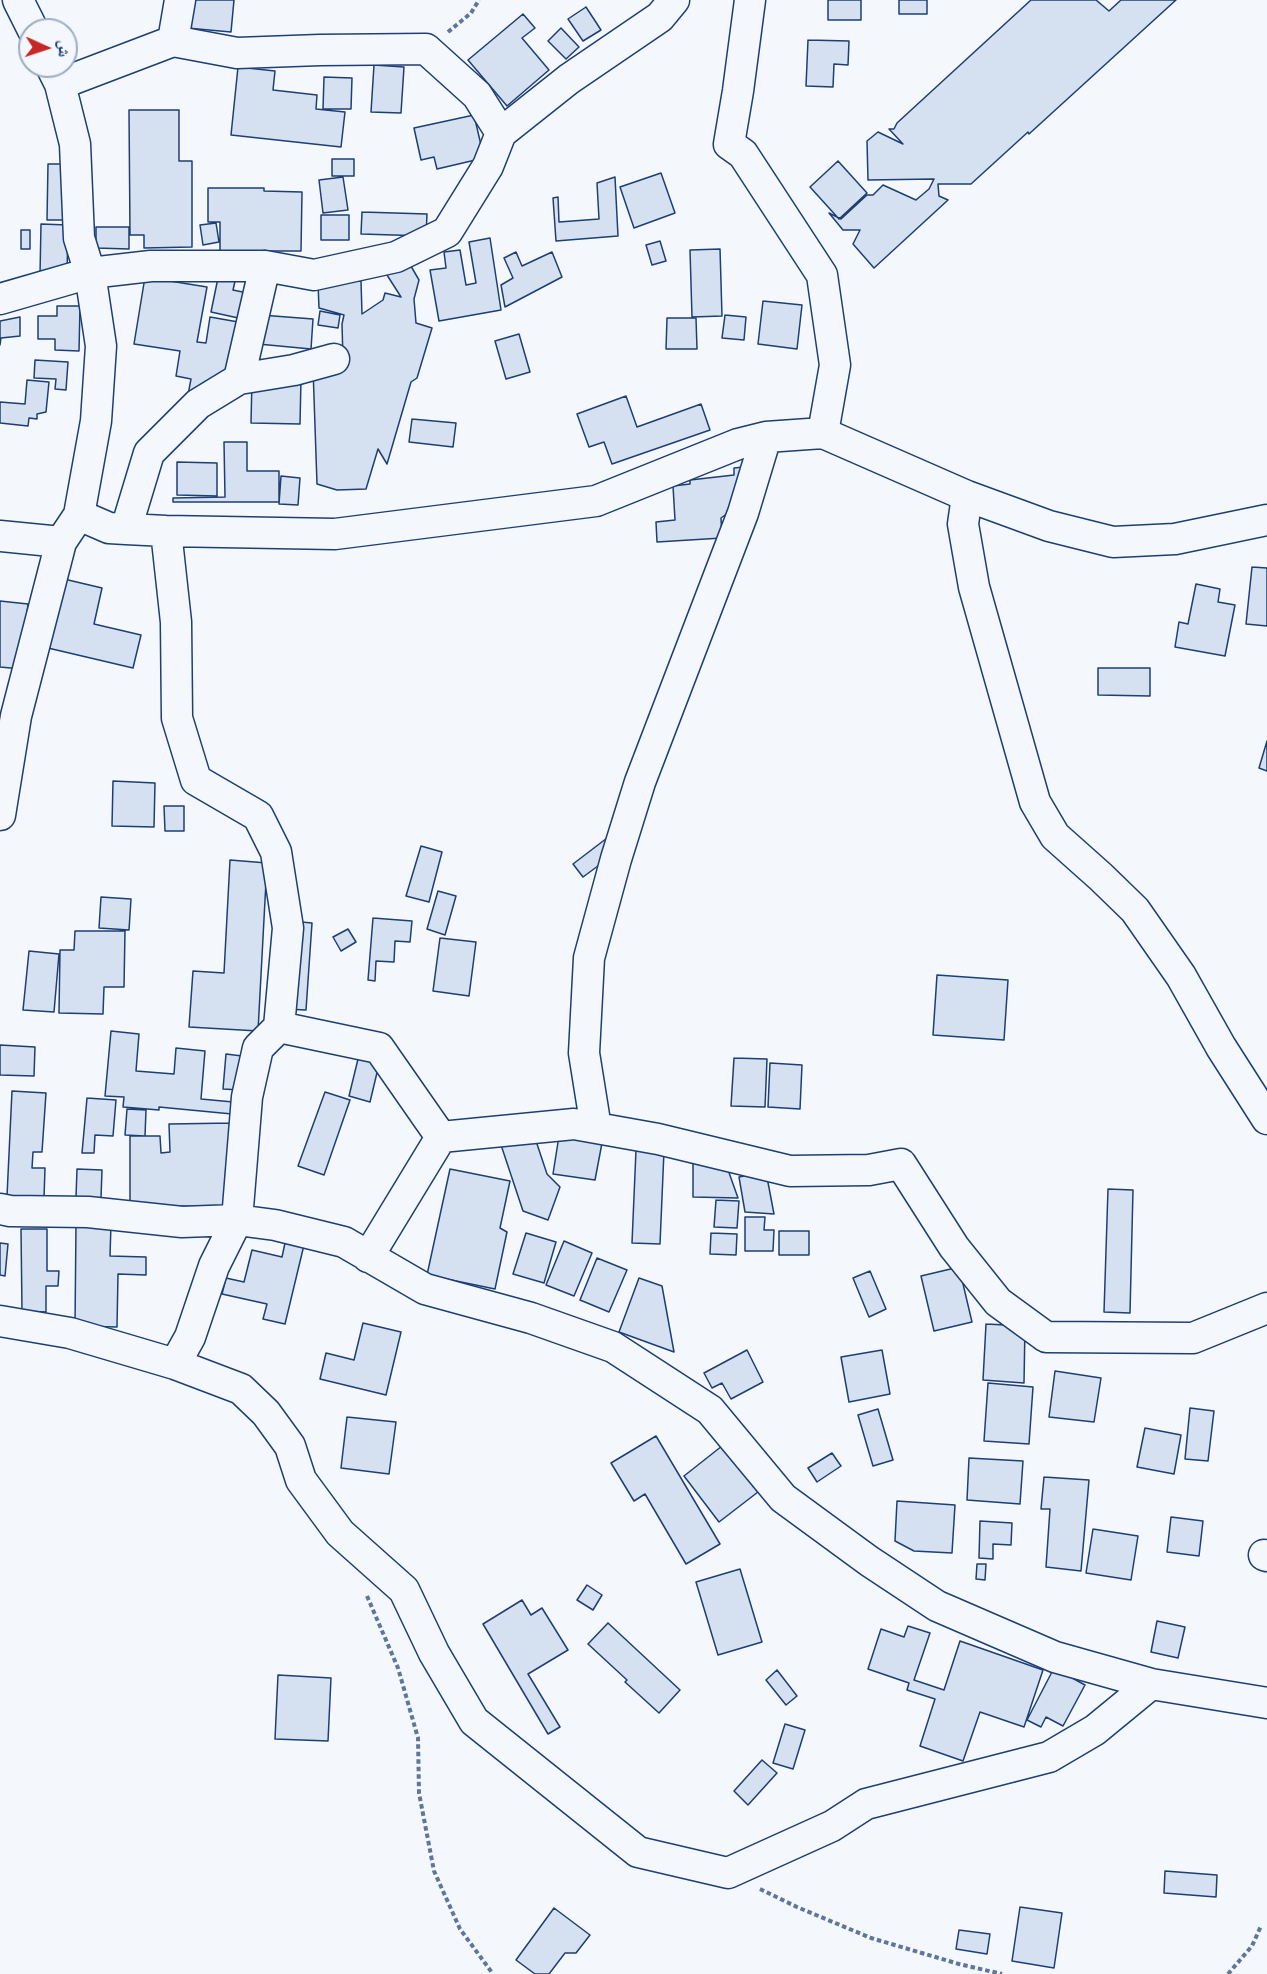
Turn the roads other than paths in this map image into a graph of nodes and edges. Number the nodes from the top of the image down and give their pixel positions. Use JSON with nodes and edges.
{"nodes":[{"id":1,"x":18,"y":0,"type":"edge"},
{"id":2,"x":180,"y":0,"type":"edge"},
{"id":3,"x":674,"y":0,"type":"edge"},
{"id":4,"x":750,"y":0,"type":"edge"},
{"id":5,"x":27,"y":18,"type":"edge"},
{"id":6,"x":173,"y":41,"type":"junction"},
{"id":7,"x":78,"y":69,"type":"edge"},
{"id":8,"x":57,"y":78,"type":"edge"},
{"id":9,"x":501,"y":133,"type":"junction"},
{"id":10,"x":265,"y":266,"type":"junction"},
{"id":11,"x":90,"y":273,"type":"junction"},
{"id":12,"x":0,"y":299,"type":"edge"},
{"id":13,"x":334,"y":359,"type":"dead end"},
{"id":14,"x":239,"y":379,"type":"junction"},
{"id":15,"x":823,"y":433,"type":"junction"},
{"id":16,"x":766,"y":437,"type":"junction"},
{"id":17,"x":967,"y":496,"type":"junction"},
{"id":18,"x":79,"y":515,"type":"junction"},
{"id":19,"x":1267,"y":520,"type":"edge"},
{"id":20,"x":126,"y":529,"type":"junction"},
{"id":21,"x":166,"y":531,"type":"junction"},
{"id":22,"x":0,"y":536,"type":"edge"},
{"id":23,"x":61,"y":542,"type":"junction"},
{"id":24,"x":0,"y":815,"type":"edge"},
{"id":25,"x":279,"y":1027,"type":"junction"},
{"id":26,"x":1267,"y":1119,"type":"edge"},
{"id":27,"x":596,"y":1128,"type":"junction"},
{"id":28,"x":441,"y":1137,"type":"junction"},
{"id":29,"x":0,"y":1209,"type":"edge"},
{"id":30,"x":237,"y":1220,"type":"junction"},
{"id":31,"x":368,"y":1257,"type":"junction"},
{"id":32,"x":1267,"y":1308,"type":"edge"},
{"id":33,"x":0,"y":1321,"type":"edge"},
{"id":34,"x":175,"y":1364,"type":"junction"},
{"id":35,"x":1152,"y":1684,"type":"junction"},
{"id":36,"x":1267,"y":1703,"type":"edge"}],
"edges":[{"from":1,"to":5,"type":"street"},
{"from":2,"to":6,"type":"street"},
{"from":3,"to":9,"type":"street"},
{"from":4,"to":15,"type":"street"},
{"from":6,"to":7,"type":"street"},
{"from":6,"to":9,"type":"street"},
{"from":8,"to":11,"type":"street"},
{"from":9,"to":10,"type":"street"},
{"from":10,"to":11,"type":"street"},
{"from":10,"to":14,"type":"street"},
{"from":11,"to":12,"type":"street"},
{"from":11,"to":18,"type":"street"},
{"from":13,"to":14,"type":"street"},
{"from":14,"to":20,"type":"street"},
{"from":15,"to":16,"type":"street"},
{"from":15,"to":17,"type":"street"},
{"from":16,"to":21,"type":"street"},
{"from":16,"to":27,"type":"street"},
{"from":17,"to":19,"type":"street"},
{"from":17,"to":26,"type":"street"},
{"from":18,"to":20,"type":"street"},
{"from":18,"to":23,"type":"street"},
{"from":20,"to":21,"type":"street"},
{"from":21,"to":25,"type":"street"},
{"from":22,"to":23,"type":"street"},
{"from":23,"to":24,"type":"street"},
{"from":25,"to":28,"type":"street"},
{"from":25,"to":30,"type":"street"},
{"from":27,"to":28,"type":"street"},
{"from":27,"to":32,"type":"street"},
{"from":28,"to":31,"type":"street"},
{"from":29,"to":30,"type":"street"},
{"from":30,"to":31,"type":"street"},
{"from":30,"to":34,"type":"street"},
{"from":31,"to":35,"type":"street"},
{"from":33,"to":34,"type":"street"},
{"from":34,"to":35,"type":"street"},
{"from":35,"to":36,"type":"street"}]}
